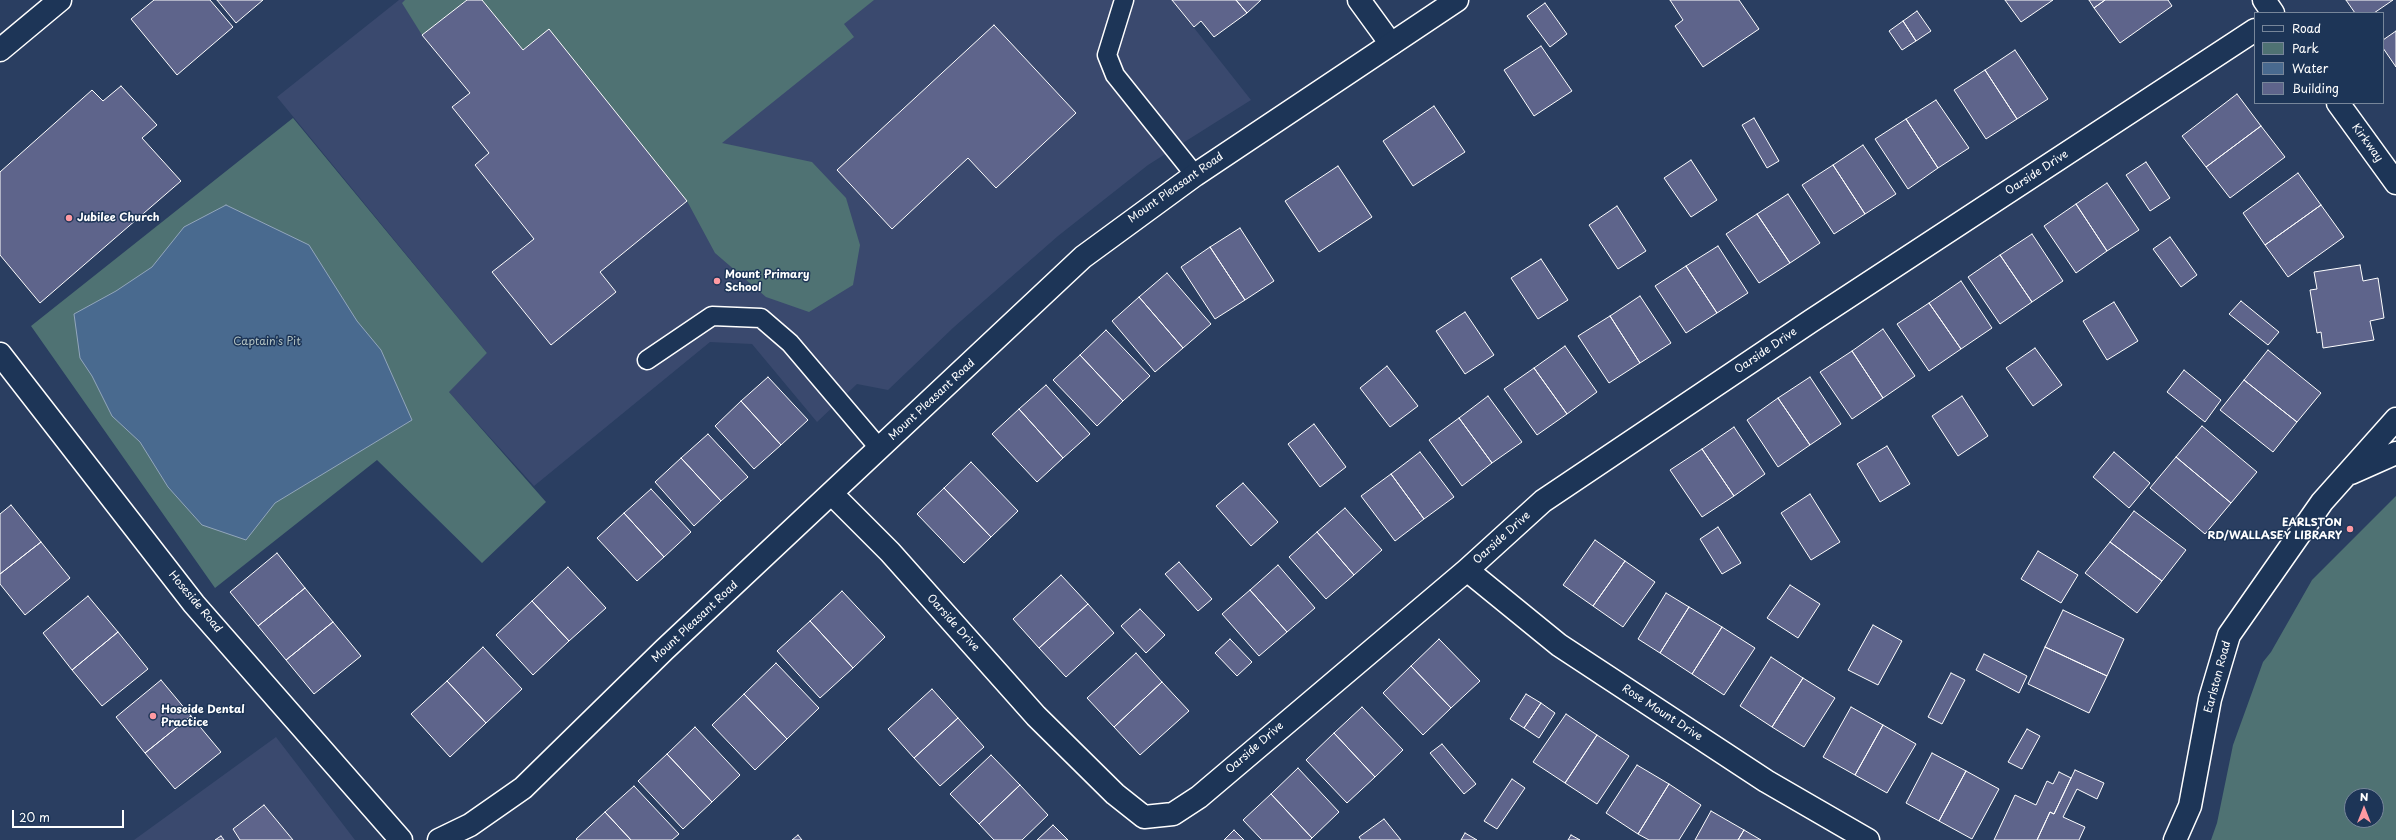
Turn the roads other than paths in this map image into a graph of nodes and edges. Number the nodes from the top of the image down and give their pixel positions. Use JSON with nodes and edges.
{"nodes":[{"id":1,"x":60,"y":0,"type":"edge"},
{"id":2,"x":1124,"y":0,"type":"edge"},
{"id":3,"x":1360,"y":0,"type":"edge"},
{"id":4,"x":1457,"y":0,"type":"edge"},
{"id":5,"x":2264,"y":0,"type":"edge"},
{"id":6,"x":2272,"y":12,"type":"edge"},
{"id":7,"x":2254,"y":31,"type":"edge"},
{"id":8,"x":1391,"y":44,"type":"junction"},
{"id":9,"x":0,"y":50,"type":"edge"},
{"id":10,"x":2339,"y":104,"type":"edge"},
{"id":11,"x":1195,"y":175,"type":"junction"},
{"id":12,"x":2396,"y":183,"type":"edge"},
{"id":13,"x":0,"y":354,"type":"edge"},
{"id":14,"x":647,"y":360,"type":"dead end"},
{"id":15,"x":2396,"y":419,"type":"edge"},
{"id":16,"x":880,"y":449,"type":"junction"},
{"id":17,"x":2396,"y":454,"type":"edge"},
{"id":18,"x":2345,"y":475,"type":"junction"},
{"id":19,"x":832,"y":494,"type":"junction"},
{"id":20,"x":1467,"y":570,"type":"junction"},
{"id":21,"x":401,"y":840,"type":"edge"},
{"id":22,"x":439,"y":840,"type":"edge"},
{"id":23,"x":1868,"y":840,"type":"edge"},
{"id":24,"x":2175,"y":840,"type":"edge"}],
"edges":[{"from":1,"to":9,"type":"street"},
{"from":2,"to":11,"type":"lane"},
{"from":3,"to":8,"type":"street"},
{"from":4,"to":8,"type":"street","name":"Mount Pleasant Road"},
{"from":5,"to":6,"type":"street"},
{"from":7,"to":20,"type":"street","name":"Oarside Drive"},
{"from":8,"to":11,"type":"street","name":"Mount Pleasant Road"},
{"from":10,"to":12,"type":"street","name":"Kirkway"},
{"from":11,"to":16,"type":"street","name":"Mount Pleasant Road"},
{"from":13,"to":21,"type":"street","name":"Hoseside Road"},
{"from":14,"to":16,"type":"lane"},
{"from":15,"to":18,"type":"street","name":"Earlston Road"},
{"from":16,"to":19,"type":"street","name":"Mount Pleasant Road"},
{"from":17,"to":18,"type":"street","name":"Earlston Road"},
{"from":18,"to":24,"type":"street","name":"Earlston Road"},
{"from":19,"to":20,"type":"street","name":"Oarside Drive"},
{"from":19,"to":22,"type":"street","name":"Mount Pleasant Road"},
{"from":20,"to":23,"type":"street","name":"Rose Mount Drive"}]}
